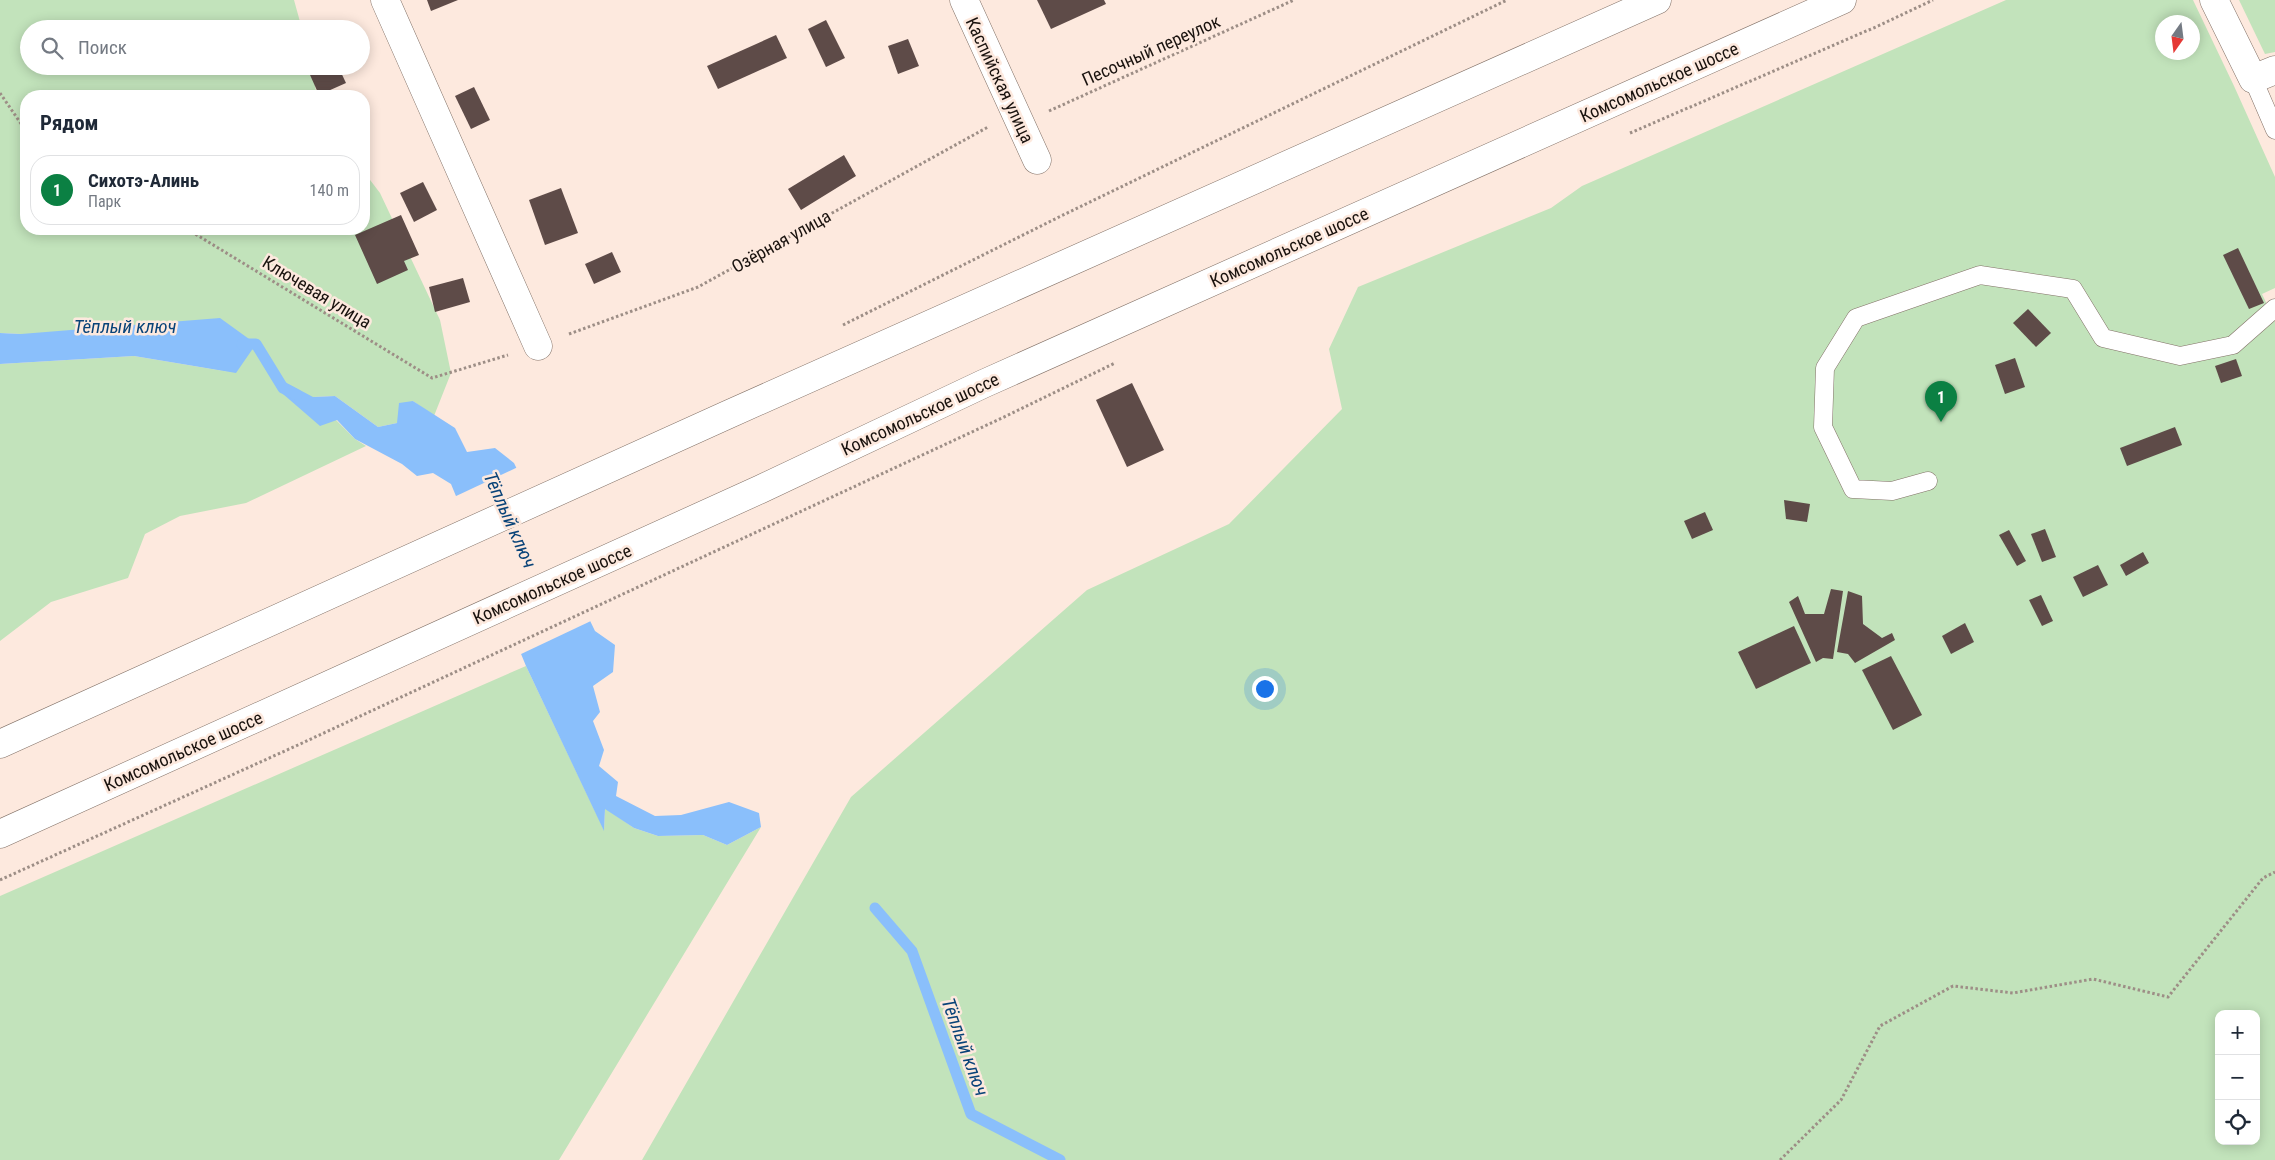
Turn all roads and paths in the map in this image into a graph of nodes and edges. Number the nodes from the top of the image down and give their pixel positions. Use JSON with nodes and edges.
{"nodes":[{"id":1,"x":385,"y":0,"type":"edge"},
{"id":2,"x":964,"y":0,"type":"edge"},
{"id":3,"x":1294,"y":0,"type":"edge"},
{"id":4,"x":1507,"y":0,"type":"edge"},
{"id":5,"x":1658,"y":0,"type":"edge"},
{"id":6,"x":1842,"y":0,"type":"edge"},
{"id":7,"x":1934,"y":0,"type":"edge"},
{"id":8,"x":2214,"y":0,"type":"edge"},
{"id":9,"x":2264,"y":74,"type":"edge"},
{"id":10,"x":0,"y":93,"type":"edge"},
{"id":11,"x":1016,"y":119,"type":"junction"},
{"id":12,"x":20,"y":122,"type":"edge"},
{"id":13,"x":2275,"y":130,"type":"edge"},
{"id":14,"x":1623,"y":136,"type":"dead end"},
{"id":15,"x":1037,"y":160,"type":"dead end"},
{"id":16,"x":197,"y":235,"type":"edge"},
{"id":17,"x":2275,"y":308,"type":"edge"},
{"id":18,"x":835,"y":329,"type":"dead end"},
{"id":19,"x":538,"y":346,"type":"junction"},
{"id":20,"x":1116,"y":363,"type":"dead end"},
{"id":21,"x":432,"y":378,"type":"joint"},
{"id":22,"x":1928,"y":482,"type":"dead end"},
{"id":23,"x":0,"y":744,"type":"edge"},
{"id":24,"x":0,"y":834,"type":"edge"},
{"id":25,"x":2275,"y":872,"type":"edge"},
{"id":26,"x":0,"y":880,"type":"edge"},
{"id":27,"x":1780,"y":1160,"type":"edge"}],
"edges":[{"from":1,"to":19,"type":"main road"},
{"from":2,"to":11,"type":"main road","name":"Каспийская улица"},
{"from":3,"to":11,"type":"path","name":"Песочный переулок"},
{"from":4,"to":18,"type":"path"},
{"from":5,"to":23,"type":"main road"},
{"from":6,"to":24,"type":"main road","name":"Комсомольское шоссе"},
{"from":7,"to":14,"type":"path"},
{"from":8,"to":9,"type":"main road"},
{"from":9,"to":13,"type":"lane"},
{"from":10,"to":12,"type":"path"},
{"from":11,"to":15,"type":"main road","name":"Каспийская улица"},
{"from":11,"to":19,"type":"path","name":"Озёрная улица"},
{"from":16,"to":21,"type":"path","name":"Ключевая улица"},
{"from":17,"to":22,"type":"lane"},
{"from":19,"to":21,"type":"path","name":"Озёрная улица"},
{"from":20,"to":26,"type":"path"},
{"from":25,"to":27,"type":"path"}]}
